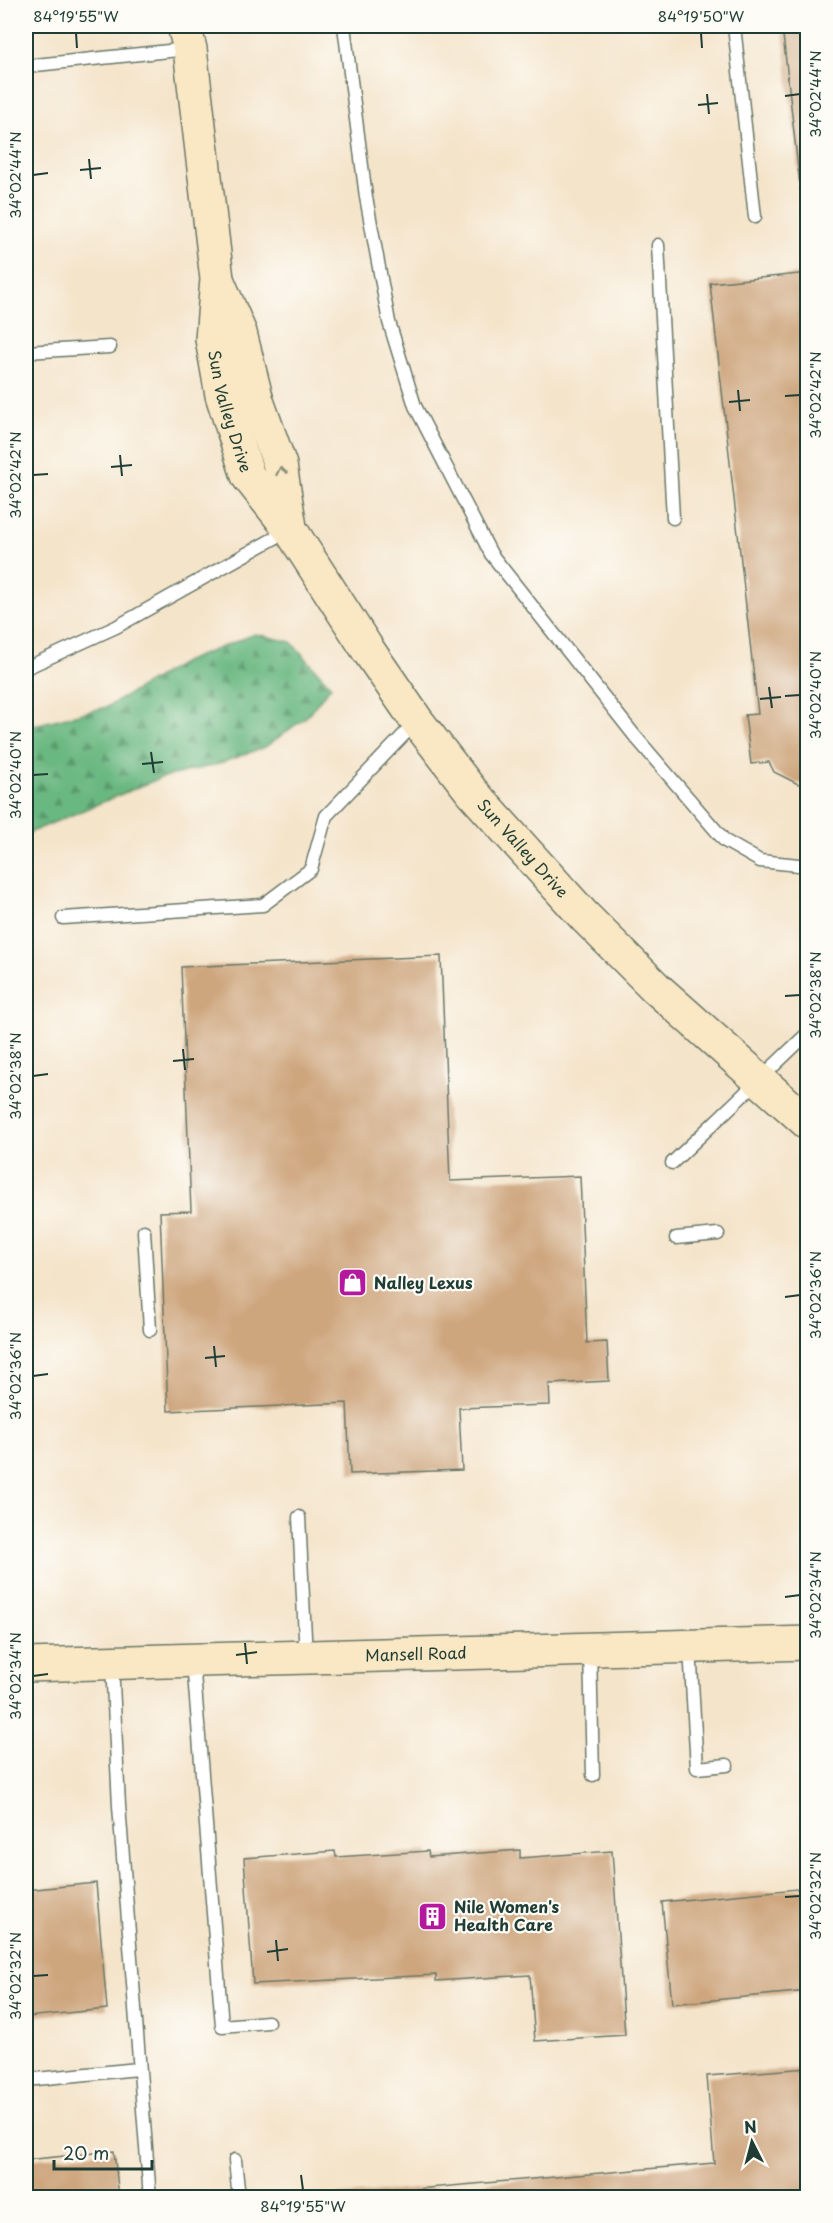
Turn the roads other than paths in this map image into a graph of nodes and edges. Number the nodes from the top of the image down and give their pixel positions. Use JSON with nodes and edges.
{"nodes":[{"id":1,"x":344,"y":26,"type":"edge"},
{"id":2,"x":734,"y":26,"type":"edge"},
{"id":3,"x":189,"y":33,"type":"edge"},
{"id":4,"x":26,"y":66,"type":"edge"},
{"id":5,"x":755,"y":217,"type":"dead end"},
{"id":6,"x":658,"y":245,"type":"dead end"},
{"id":7,"x":110,"y":346,"type":"dead end"},
{"id":8,"x":26,"y":352,"type":"edge"},
{"id":9,"x":673,"y":518,"type":"dead end"},
{"id":10,"x":290,"y":529,"type":"junction"},
{"id":11,"x":26,"y":668,"type":"edge"},
{"id":12,"x":417,"y":721,"type":"junction"},
{"id":13,"x":807,"y":866,"type":"edge"},
{"id":14,"x":63,"y":918,"type":"dead end"},
{"id":15,"x":807,"y":1033,"type":"edge"},
{"id":16,"x":758,"y":1081,"type":"junction"},
{"id":17,"x":807,"y":1123,"type":"edge"},
{"id":18,"x":672,"y":1163,"type":"dead end"},
{"id":19,"x":144,"y":1231,"type":"dead end"},
{"id":20,"x":718,"y":1234,"type":"dead end"},
{"id":21,"x":676,"y":1238,"type":"dead end"},
{"id":22,"x":150,"y":1330,"type":"dead end"},
{"id":23,"x":299,"y":1517,"type":"dead end"},
{"id":24,"x":807,"y":1643,"type":"edge"},
{"id":25,"x":690,"y":1647,"type":"junction"},
{"id":26,"x":590,"y":1650,"type":"junction"},
{"id":27,"x":306,"y":1658,"type":"junction"},
{"id":28,"x":193,"y":1660,"type":"junction"},
{"id":29,"x":112,"y":1662,"type":"junction"},
{"id":30,"x":26,"y":1665,"type":"edge"},
{"id":31,"x":727,"y":1765,"type":"dead end"},
{"id":32,"x":593,"y":1775,"type":"dead end"},
{"id":33,"x":268,"y":2022,"type":"dead end"},
{"id":34,"x":138,"y":2069,"type":"junction"},
{"id":35,"x":26,"y":2080,"type":"edge"},
{"id":36,"x":235,"y":2160,"type":"dead end"},
{"id":37,"x":150,"y":2198,"type":"edge"},
{"id":38,"x":239,"y":2198,"type":"edge"}],
"edges":[{"from":1,"to":13,"type":"lane"},
{"from":2,"to":5,"type":"lane"},
{"from":3,"to":4,"type":"lane"},
{"from":3,"to":10,"type":"street","name":"Sun Valley Drive"},
{"from":6,"to":9,"type":"lane"},
{"from":7,"to":8,"type":"lane"},
{"from":10,"to":11,"type":"lane"},
{"from":10,"to":12,"type":"street","name":"Sun Valley Drive"},
{"from":12,"to":14,"type":"lane"},
{"from":12,"to":16,"type":"street","name":"Sun Valley Drive"},
{"from":15,"to":16,"type":"lane"},
{"from":16,"to":17,"type":"street","name":"Sun Valley Drive"},
{"from":16,"to":18,"type":"lane"},
{"from":19,"to":22,"type":"lane"},
{"from":20,"to":21,"type":"lane"},
{"from":23,"to":27,"type":"lane"},
{"from":24,"to":25,"type":"street","name":"Mansell Road"},
{"from":25,"to":26,"type":"street","name":"Mansell Road"},
{"from":25,"to":31,"type":"lane"},
{"from":26,"to":27,"type":"street","name":"Mansell Road"},
{"from":26,"to":32,"type":"lane"},
{"from":27,"to":28,"type":"street","name":"Mansell Road"},
{"from":28,"to":29,"type":"street","name":"Mansell Road"},
{"from":28,"to":33,"type":"lane"},
{"from":29,"to":30,"type":"street","name":"Mansell Road"},
{"from":29,"to":34,"type":"lane"},
{"from":34,"to":35,"type":"lane"},
{"from":34,"to":37,"type":"lane"},
{"from":36,"to":38,"type":"lane"}]}
